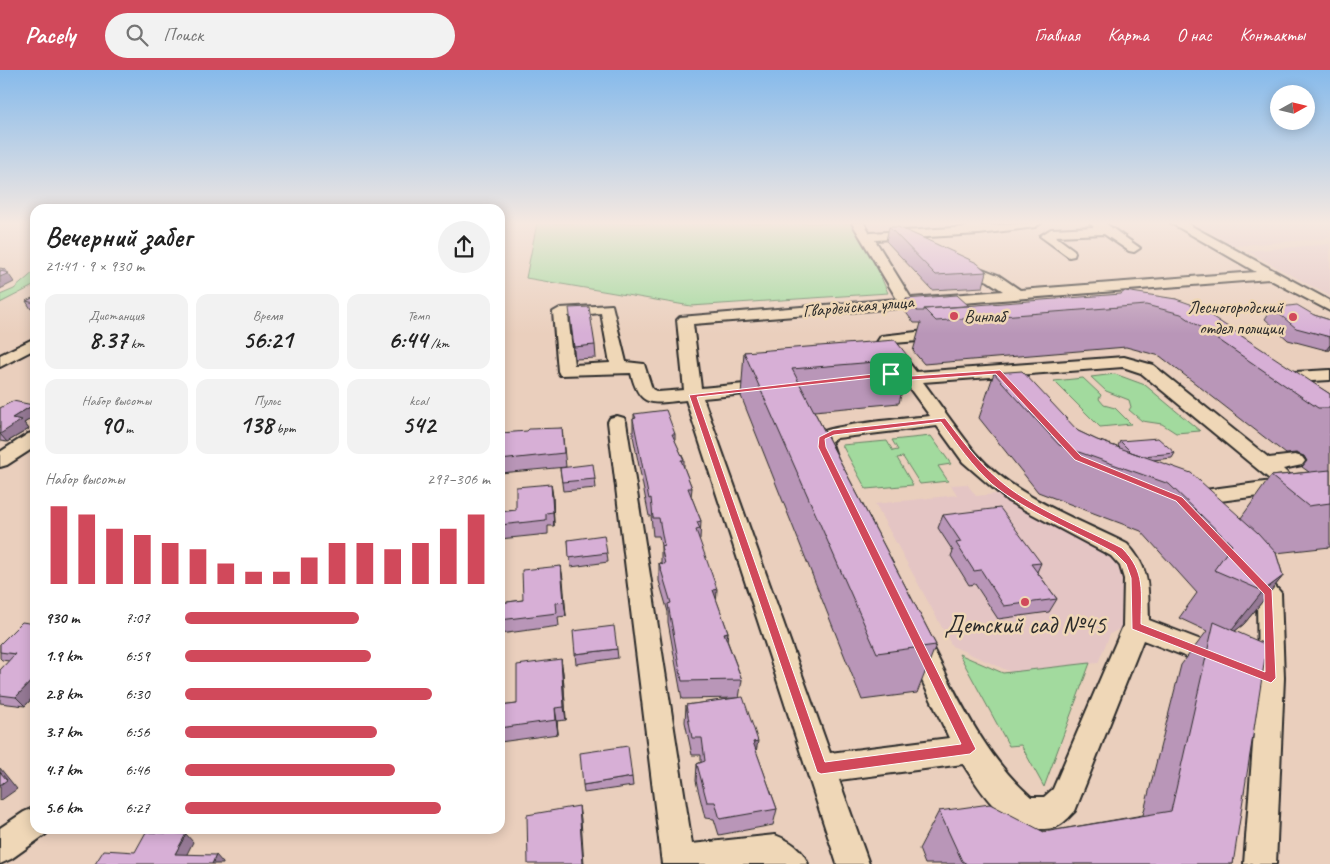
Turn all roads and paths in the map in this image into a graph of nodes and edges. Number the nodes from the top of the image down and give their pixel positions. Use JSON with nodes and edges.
{"nodes":[{"id":1,"x":881,"y":260,"type":"edge"},
{"id":2,"x":953,"y":260,"type":"edge"},
{"id":3,"x":1244,"y":260,"type":"edge"},
{"id":4,"x":1271,"y":275,"type":"junction"},
{"id":5,"x":1015,"y":293,"type":"junction"},
{"id":6,"x":956,"y":298,"type":"junction"},
{"id":7,"x":906,"y":302,"type":"junction"},
{"id":8,"x":1330,"y":307,"type":"edge"},
{"id":9,"x":971,"y":311,"type":"edge"},
{"id":10,"x":954,"y":334,"type":"edge"},
{"id":11,"x":30,"y":346,"type":"edge"},
{"id":12,"x":0,"y":362,"type":"edge"},
{"id":13,"x":619,"y":367,"type":"junction"},
{"id":14,"x":998,"y":372,"type":"junction"},
{"id":15,"x":1330,"y":374,"type":"edge"},
{"id":16,"x":881,"y":375,"type":"edge"},
{"id":17,"x":911,"y":378,"type":"junction"},
{"id":18,"x":1262,"y":379,"type":"edge"},
{"id":19,"x":1010,"y":385,"type":"edge"},
{"id":20,"x":782,"y":386,"type":"edge"},
{"id":21,"x":693,"y":395,"type":"junction"},
{"id":22,"x":943,"y":420,"type":"junction"},
{"id":23,"x":617,"y":422,"type":"dead end"},
{"id":24,"x":30,"y":441,"type":"edge"},
{"id":25,"x":0,"y":461,"type":"edge"},
{"id":26,"x":1296,"y":462,"type":"dead end"},
{"id":27,"x":1265,"y":465,"type":"junction"},
{"id":28,"x":835,"y":474,"type":"edge"},
{"id":29,"x":1200,"y":520,"type":"edge"},
{"id":30,"x":1234,"y":556,"type":"edge"},
{"id":31,"x":909,"y":624,"type":"edge"},
{"id":32,"x":1136,"y":626,"type":"junction"},
{"id":33,"x":1271,"y":678,"type":"junction"},
{"id":34,"x":970,"y":749,"type":"junction"},
{"id":35,"x":821,"y":768,"type":"junction"},
{"id":36,"x":30,"y":827,"type":"edge"},
{"id":37,"x":0,"y":848,"type":"edge"},
{"id":38,"x":678,"y":863,"type":"edge"},
{"id":39,"x":792,"y":864,"type":"edge"},
{"id":40,"x":853,"y":864,"type":"edge"},
{"id":41,"x":1260,"y":864,"type":"edge"}],
"edges":[{"from":1,"to":7,"type":"street"},
{"from":2,"to":5,"type":"street"},
{"from":3,"to":4,"type":"street"},
{"from":4,"to":5,"type":"street","name":"Гвардейская улица"},
{"from":4,"to":8,"type":"street"},
{"from":5,"to":6,"type":"street","name":"Гвардейская улица"},
{"from":6,"to":7,"type":"street","name":"Гвардейская улица"},
{"from":6,"to":9,"type":"street"},
{"from":7,"to":21,"type":"street","name":"Гвардейская улица"},
{"from":10,"to":17,"type":"street"},
{"from":11,"to":12,"type":"street"},
{"from":13,"to":13,"type":"street"},
{"from":13,"to":21,"type":"street"},
{"from":14,"to":17,"type":"street"},
{"from":14,"to":19,"type":"street"},
{"from":14,"to":27,"type":"street"},
{"from":15,"to":18,"type":"street"},
{"from":16,"to":17,"type":"street"},
{"from":17,"to":22,"type":"street"},
{"from":20,"to":21,"type":"street"},
{"from":21,"to":35,"type":"street"},
{"from":22,"to":28,"type":"street"},
{"from":22,"to":32,"type":"street"},
{"from":23,"to":38,"type":"street"},
{"from":24,"to":25,"type":"street"},
{"from":26,"to":27,"type":"street"},
{"from":27,"to":29,"type":"street"},
{"from":30,"to":33,"type":"street"},
{"from":31,"to":34,"type":"street"},
{"from":32,"to":33,"type":"street"},
{"from":32,"to":34,"type":"street"},
{"from":33,"to":41,"type":"street"},
{"from":34,"to":35,"type":"street"},
{"from":35,"to":40,"type":"street"},
{"from":36,"to":37,"type":"street"},
{"from":38,"to":39,"type":"street"}]}
